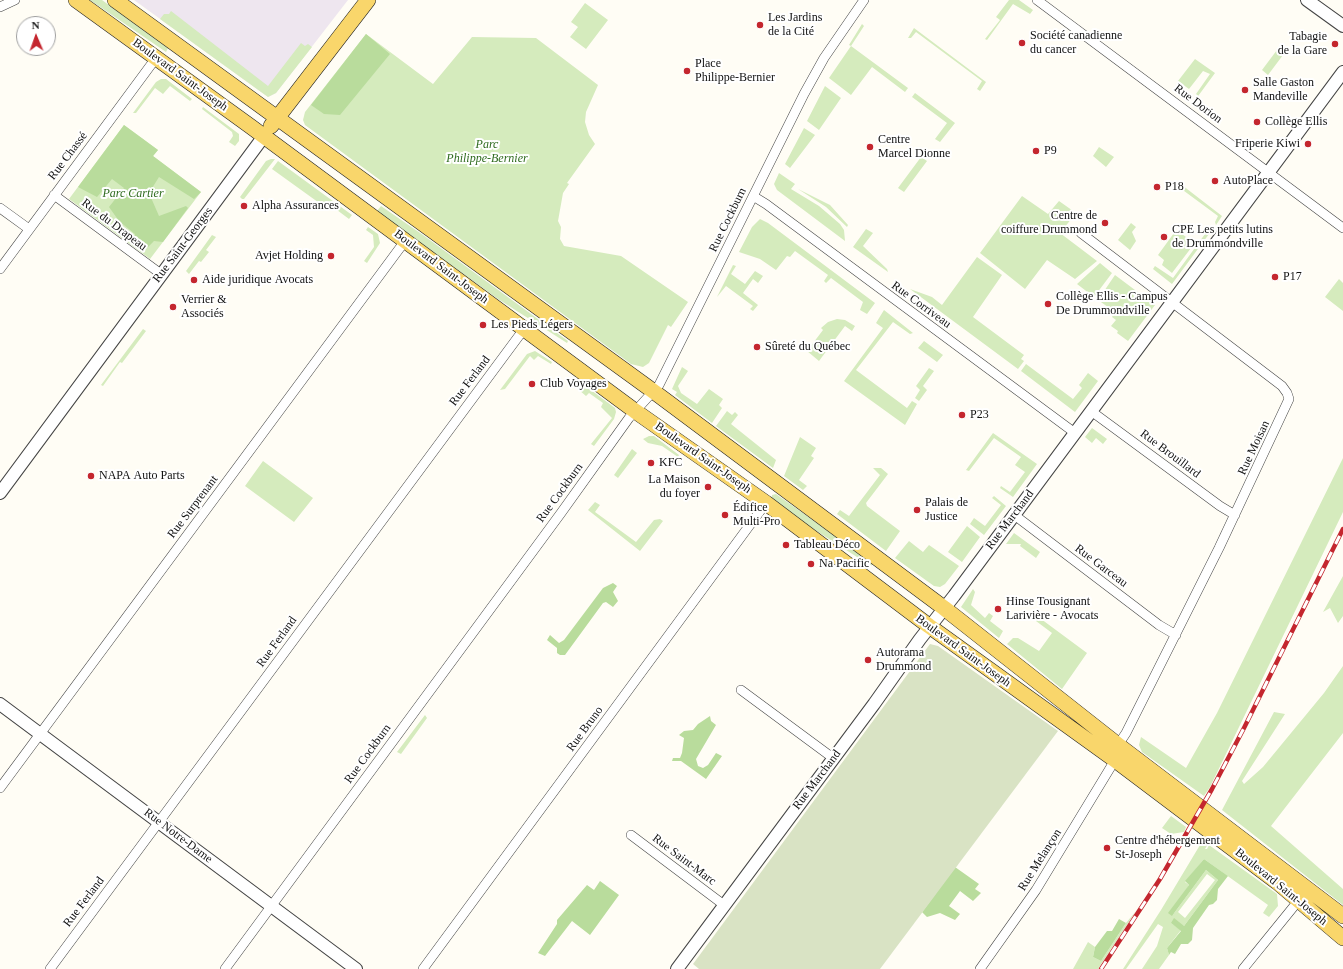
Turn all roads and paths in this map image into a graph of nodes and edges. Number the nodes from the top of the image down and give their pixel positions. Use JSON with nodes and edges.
{"nodes":[{"id":1,"x":15,"y":0,"type":"edge"},
{"id":2,"x":76,"y":0,"type":"edge"},
{"id":3,"x":114,"y":0,"type":"edge"},
{"id":4,"x":368,"y":0,"type":"edge"},
{"id":5,"x":864,"y":0,"type":"edge"},
{"id":6,"x":1037,"y":0,"type":"edge"},
{"id":7,"x":1308,"y":0,"type":"edge"},
{"id":8,"x":0,"y":7,"type":"edge"},
{"id":9,"x":1343,"y":26,"type":"edge"},
{"id":10,"x":156,"y":58,"type":"junction"},
{"id":11,"x":1343,"y":72,"type":"edge"},
{"id":12,"x":277,"y":119,"type":"junction"},
{"id":13,"x":264,"y":136,"type":"junction"},
{"id":14,"x":1268,"y":172,"type":"junction"},
{"id":15,"x":54,"y":195,"type":"junction"},
{"id":16,"x":753,"y":196,"type":"junction"},
{"id":17,"x":0,"y":208,"type":"edge"},
{"id":18,"x":1343,"y":228,"type":"edge"},
{"id":19,"x":29,"y":229,"type":"junction"},
{"id":20,"x":1081,"y":233,"type":"dead end"},
{"id":21,"x":405,"y":241,"type":"junction"},
{"id":22,"x":0,"y":269,"type":"edge"},
{"id":23,"x":161,"y":274,"type":"junction"},
{"id":24,"x":1172,"y":303,"type":"junction"},
{"id":25,"x":524,"y":329,"type":"junction"},
{"id":26,"x":653,"y":391,"type":"junction"},
{"id":27,"x":635,"y":411,"type":"junction"},
{"id":28,"x":1091,"y":411,"type":"junction"},
{"id":29,"x":1075,"y":433,"type":"junction"},
{"id":30,"x":0,"y":493,"type":"edge"},
{"id":31,"x":766,"y":503,"type":"junction"},
{"id":32,"x":1013,"y":514,"type":"junction"},
{"id":33,"x":1235,"y":515,"type":"junction"},
{"id":34,"x":944,"y":608,"type":"junction"},
{"id":35,"x":929,"y":626,"type":"junction"},
{"id":36,"x":1176,"y":635,"type":"junction"},
{"id":37,"x":741,"y":690,"type":"dead end"},
{"id":38,"x":0,"y":704,"type":"edge"},
{"id":39,"x":40,"y":734,"type":"junction"},
{"id":40,"x":1118,"y":745,"type":"junction"},
{"id":41,"x":833,"y":758,"type":"junction"},
{"id":42,"x":1115,"y":760,"type":"junction"},
{"id":43,"x":0,"y":788,"type":"edge"},
{"id":44,"x":159,"y":822,"type":"junction"},
{"id":45,"x":630,"y":835,"type":"dead end"},
{"id":46,"x":1299,"y":900,"type":"junction"},
{"id":47,"x":724,"y":905,"type":"junction"},
{"id":48,"x":271,"y":906,"type":"junction"},
{"id":49,"x":1343,"y":916,"type":"edge"},
{"id":50,"x":1343,"y":938,"type":"edge"},
{"id":51,"x":50,"y":969,"type":"edge"},
{"id":52,"x":225,"y":969,"type":"edge"},
{"id":53,"x":356,"y":969,"type":"edge"},
{"id":54,"x":423,"y":969,"type":"edge"},
{"id":55,"x":677,"y":969,"type":"edge"},
{"id":56,"x":980,"y":969,"type":"edge"},
{"id":57,"x":1243,"y":969,"type":"edge"}],
"edges":[{"from":1,"to":8,"type":"street"},
{"from":2,"to":10,"type":"main road","name":"Boulevard Saint-Joseph"},
{"from":3,"to":12,"type":"main road","name":"Boulevard Saint-Joseph"},
{"from":4,"to":12,"type":"main road","name":"Rue Saint-Georges"},
{"from":5,"to":16,"type":"street","name":"Rue Cockburn"},
{"from":6,"to":14,"type":"street","name":"Rue Dorion"},
{"from":7,"to":9,"type":"street"},
{"from":10,"to":13,"type":"main road","name":"Boulevard Saint-Joseph"},
{"from":10,"to":15,"type":"street","name":"Rue Chassé"},
{"from":11,"to":14,"type":"street","name":"Rue Marchand"},
{"from":12,"to":13,"type":"main road","name":"Rue Saint-Georges"},
{"from":12,"to":26,"type":"main road","name":"Boulevard Saint-Joseph"},
{"from":13,"to":21,"type":"main road","name":"Boulevard Saint-Joseph"},
{"from":13,"to":23,"type":"street","name":"Rue Saint-Georges"},
{"from":14,"to":18,"type":"street","name":"Rue Dorion"},
{"from":14,"to":24,"type":"street","name":"Rue Marchand"},
{"from":15,"to":19,"type":"street","name":"Rue Chassé"},
{"from":15,"to":23,"type":"street","name":"Rue du Drapeau"},
{"from":16,"to":26,"type":"street","name":"Rue Cockburn"},
{"from":16,"to":29,"type":"street","name":"Rue Corriveau"},
{"from":17,"to":19,"type":"street"},
{"from":19,"to":22,"type":"street","name":"Rue Chassé"},
{"from":20,"to":24,"type":"street","name":"Rue Moisan"},
{"from":21,"to":25,"type":"main road","name":"Boulevard Saint-Joseph"},
{"from":21,"to":39,"type":"street","name":"Rue Surprenant"},
{"from":23,"to":30,"type":"street","name":"Rue Saint-Georges"},
{"from":24,"to":28,"type":"street","name":"Rue Marchand"},
{"from":24,"to":33,"type":"street","name":"Rue Moisan"},
{"from":25,"to":27,"type":"main road","name":"Boulevard Saint-Joseph"},
{"from":25,"to":44,"type":"street","name":"Rue Ferland"},
{"from":26,"to":27,"type":"street","name":"Rue Cockburn"},
{"from":26,"to":34,"type":"main road","name":"Boulevard Saint-Joseph"},
{"from":27,"to":31,"type":"main road","name":"Boulevard Saint-Joseph"},
{"from":27,"to":48,"type":"street","name":"Rue Cockburn"},
{"from":28,"to":29,"type":"street","name":"Rue Marchand"},
{"from":28,"to":33,"type":"street","name":"Rue Brouillard"},
{"from":29,"to":32,"type":"street","name":"Rue Marchand"},
{"from":31,"to":35,"type":"main road","name":"Boulevard Saint-Joseph"},
{"from":31,"to":54,"type":"street","name":"Rue Bruno"},
{"from":32,"to":34,"type":"street","name":"Rue Marchand"},
{"from":32,"to":36,"type":"street","name":"Rue Garceau"},
{"from":33,"to":36,"type":"street","name":"Rue Moisan"},
{"from":34,"to":35,"type":"street","name":"Rue Marchand"},
{"from":34,"to":40,"type":"main road","name":"Boulevard Saint-Joseph"},
{"from":35,"to":41,"type":"street","name":"Rue Marchand"},
{"from":35,"to":42,"type":"main road","name":"Boulevard Saint-Joseph"},
{"from":36,"to":40,"type":"street","name":"Rue Moisan"},
{"from":37,"to":41,"type":"street"},
{"from":38,"to":39,"type":"street","name":"Rue Notre-Dame"},
{"from":39,"to":43,"type":"street","name":"Rue Surprenant"},
{"from":39,"to":44,"type":"street","name":"Rue Notre-Dame"},
{"from":40,"to":49,"type":"main road","name":"Boulevard Saint-Joseph"},
{"from":41,"to":47,"type":"street","name":"Rue Marchand"},
{"from":42,"to":46,"type":"main road","name":"Boulevard Saint-Joseph"},
{"from":42,"to":56,"type":"street","name":"Rue Melançon"},
{"from":44,"to":48,"type":"street","name":"Rue Notre-Dame"},
{"from":44,"to":51,"type":"street","name":"Rue Ferland"},
{"from":45,"to":47,"type":"street","name":"Rue Saint-Marc"},
{"from":46,"to":50,"type":"main road","name":"Boulevard Saint-Joseph"},
{"from":46,"to":57,"type":"street"},
{"from":47,"to":55,"type":"street","name":"Rue Marchand"},
{"from":48,"to":52,"type":"street","name":"Rue Cockburn"},
{"from":48,"to":53,"type":"street","name":"Rue Notre-Dame"}]}
